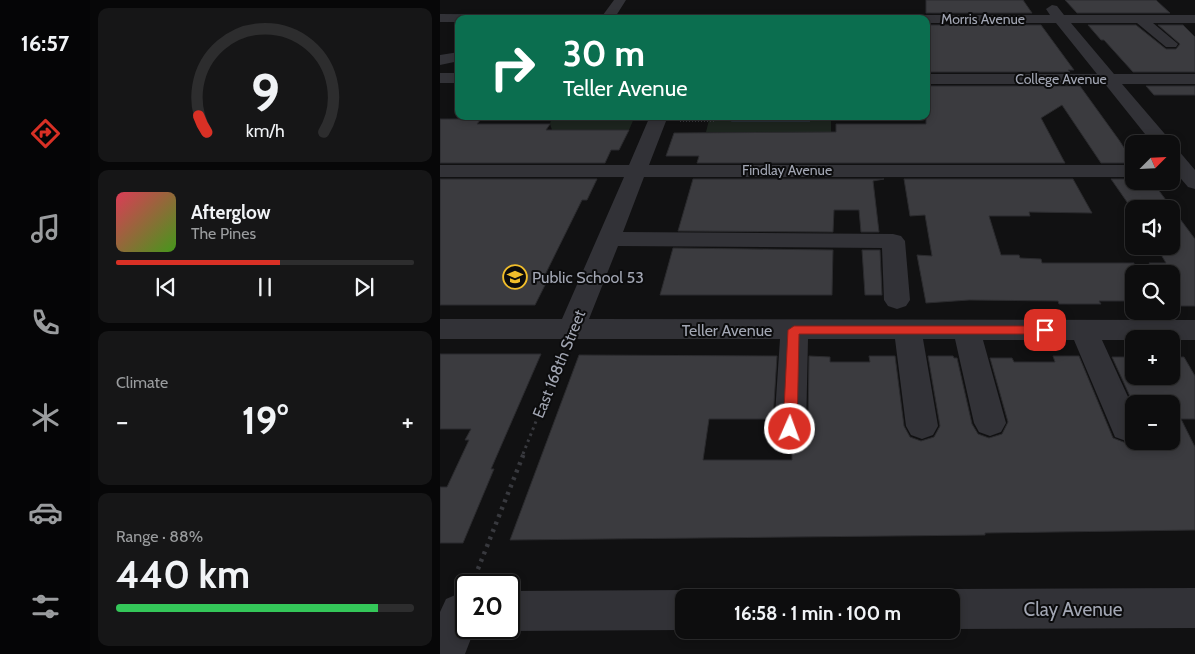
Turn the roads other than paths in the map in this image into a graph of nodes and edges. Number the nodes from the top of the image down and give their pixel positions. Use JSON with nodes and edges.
{"nodes":[{"id":1,"x":620,"y":0,"type":"edge"},
{"id":2,"x":1044,"y":0,"type":"edge"},
{"id":3,"x":610,"y":15,"type":"edge"},
{"id":4,"x":930,"y":16,"type":"edge"},
{"id":5,"x":440,"y":18,"type":"edge"},
{"id":6,"x":455,"y":18,"type":"edge"},
{"id":7,"x":1060,"y":19,"type":"junction"},
{"id":8,"x":1140,"y":19,"type":"junction"},
{"id":9,"x":1195,"y":19,"type":"edge"},
{"id":10,"x":1171,"y":44,"type":"dead end"},
{"id":11,"x":455,"y":57,"type":"edge"},
{"id":12,"x":440,"y":60,"type":"edge"},
{"id":13,"x":440,"y":78,"type":"edge"},
{"id":14,"x":455,"y":78,"type":"edge"},
{"id":15,"x":930,"y":79,"type":"edge"},
{"id":16,"x":1109,"y":79,"type":"junction"},
{"id":17,"x":1195,"y":79,"type":"edge"},
{"id":18,"x":658,"y":120,"type":"edge"},
{"id":19,"x":1156,"y":135,"type":"edge"},
{"id":20,"x":440,"y":171,"type":"edge"},
{"id":21,"x":636,"y":171,"type":"junction"},
{"id":22,"x":1125,"y":171,"type":"edge"},
{"id":23,"x":608,"y":239,"type":"junction"},
{"id":24,"x":897,"y":300,"type":"dead end"},
{"id":25,"x":440,"y":329,"type":"edge"},
{"id":26,"x":572,"y":329,"type":"junction"},
{"id":27,"x":794,"y":330,"type":"junction"},
{"id":28,"x":908,"y":330,"type":"junction"},
{"id":29,"x":967,"y":330,"type":"junction"},
{"id":30,"x":1084,"y":330,"type":"junction"},
{"id":31,"x":1195,"y":330,"type":"edge"},
{"id":32,"x":990,"y":424,"type":"dead end"},
{"id":33,"x":922,"y":426,"type":"dead end"},
{"id":34,"x":1125,"y":426,"type":"edge"},
{"id":35,"x":790,"y":429,"type":"dead end"},
{"id":36,"x":1195,"y":608,"type":"edge"},
{"id":37,"x":960,"y":609,"type":"edge"},
{"id":38,"x":520,"y":610,"type":"edge"},
{"id":39,"x":675,"y":610,"type":"edge"},
{"id":40,"x":455,"y":619,"type":"edge"},
{"id":41,"x":444,"y":654,"type":"edge"}],
"edges":[{"from":1,"to":3,"type":"street"},
{"from":2,"to":7,"type":"street"},
{"from":4,"to":7,"type":"street","name":"Morris Avenue"},
{"from":5,"to":6,"type":"street"},
{"from":7,"to":8,"type":"street","name":"Morris Avenue"},
{"from":7,"to":16,"type":"street"},
{"from":8,"to":9,"type":"street","name":"Morris Avenue"},
{"from":8,"to":10,"type":"street"},
{"from":11,"to":12,"type":"street"},
{"from":13,"to":14,"type":"street"},
{"from":15,"to":16,"type":"street","name":"College Avenue"},
{"from":16,"to":17,"type":"street","name":"College Avenue"},
{"from":16,"to":19,"type":"street"},
{"from":18,"to":21,"type":"street","name":"East 168th Street"},
{"from":20,"to":21,"type":"street","name":"Findlay Avenue"},
{"from":21,"to":22,"type":"street","name":"Findlay Avenue"},
{"from":21,"to":23,"type":"street","name":"East 168th Street"},
{"from":23,"to":24,"type":"street"},
{"from":23,"to":26,"type":"street","name":"East 168th Street"},
{"from":25,"to":26,"type":"street","name":"Teller Avenue"},
{"from":26,"to":27,"type":"street","name":"Teller Avenue"},
{"from":27,"to":28,"type":"street","name":"Teller Avenue"},
{"from":27,"to":35,"type":"street"},
{"from":28,"to":29,"type":"street","name":"Teller Avenue"},
{"from":28,"to":33,"type":"street"},
{"from":29,"to":30,"type":"street","name":"Teller Avenue"},
{"from":29,"to":32,"type":"street"},
{"from":30,"to":31,"type":"street","name":"Teller Avenue"},
{"from":30,"to":34,"type":"street"},
{"from":36,"to":37,"type":"street","name":"Clay Avenue"},
{"from":38,"to":39,"type":"street"},
{"from":40,"to":41,"type":"street"}]}
